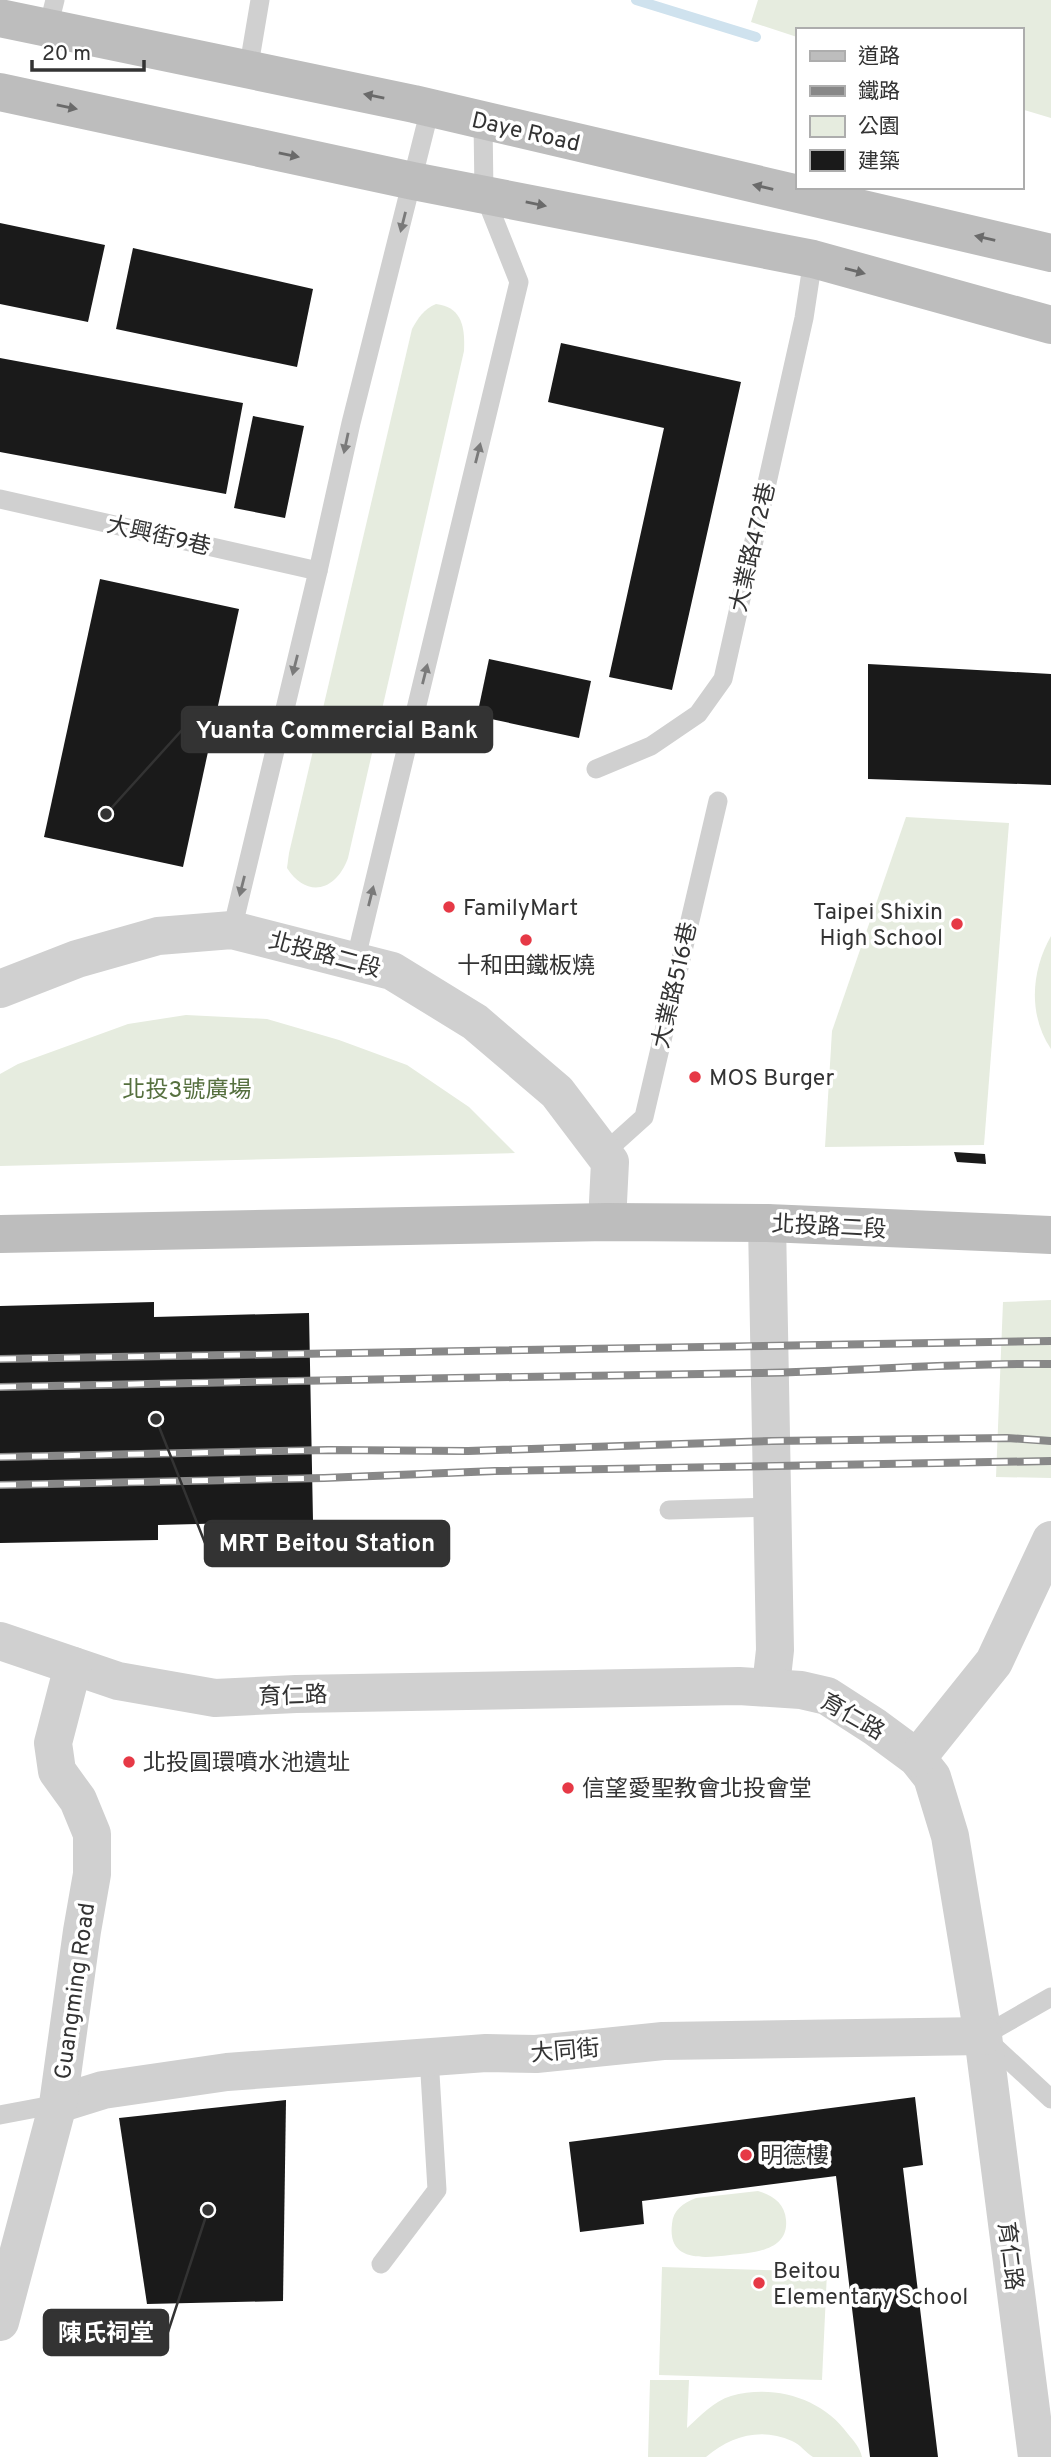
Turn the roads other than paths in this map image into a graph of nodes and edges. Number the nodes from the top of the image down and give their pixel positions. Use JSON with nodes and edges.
{"nodes":[{"id":1,"x":260,"y":0,"type":"edge"},
{"id":2,"x":52,"y":14,"type":"edge"},
{"id":3,"x":0,"y":18,"type":"edge"},
{"id":4,"x":248,"y":71,"type":"junction"},
{"id":5,"x":0,"y":92,"type":"edge"},
{"id":6,"x":430,"y":108,"type":"junction"},
{"id":7,"x":483,"y":121,"type":"junction"},
{"id":8,"x":413,"y":181,"type":"junction"},
{"id":9,"x":484,"y":194,"type":"junction"},
{"id":10,"x":1051,"y":253,"type":"edge"},
{"id":11,"x":813,"y":259,"type":"junction"},
{"id":12,"x":1051,"y":325,"type":"edge"},
{"id":13,"x":0,"y":499,"type":"edge"},
{"id":14,"x":318,"y":571,"type":"junction"},
{"id":15,"x":596,"y":769,"type":"dead end"},
{"id":16,"x":718,"y":801,"type":"dead end"},
{"id":17,"x":232,"y":930,"type":"junction"},
{"id":18,"x":355,"y":962,"type":"junction"},
{"id":19,"x":0,"y":989,"type":"edge"},
{"id":20,"x":604,"y":1153,"type":"junction"},
{"id":21,"x":607,"y":1222,"type":"junction"},
{"id":22,"x":767,"y":1223,"type":"junction"},
{"id":23,"x":0,"y":1234,"type":"edge"},
{"id":24,"x":1051,"y":1235,"type":"edge"},
{"id":25,"x":772,"y":1507,"type":"junction"},
{"id":26,"x":669,"y":1510,"type":"dead end"},
{"id":27,"x":1051,"y":1540,"type":"edge"},
{"id":28,"x":0,"y":1641,"type":"edge"},
{"id":29,"x":74,"y":1666,"type":"junction"},
{"id":30,"x":772,"y":1686,"type":"junction"},
{"id":31,"x":917,"y":1758,"type":"junction"},
{"id":32,"x":1051,"y":1997,"type":"edge"},
{"id":33,"x":983,"y":2036,"type":"junction"},
{"id":34,"x":429,"y":2057,"type":"junction"},
{"id":35,"x":1051,"y":2099,"type":"edge"},
{"id":36,"x":58,"y":2104,"type":"junction"},
{"id":37,"x":0,"y":2115,"type":"edge"},
{"id":38,"x":381,"y":2264,"type":"dead end"},
{"id":39,"x":0,"y":2322,"type":"edge"},
{"id":40,"x":1037,"y":2457,"type":"edge"}],
"edges":[{"from":1,"to":4,"type":"lane"},
{"from":2,"to":3,"type":"main road","name":"Daye Road"},
{"from":2,"to":4,"type":"main road","name":"Daye Road"},
{"from":6,"to":4,"type":"main road","name":"Daye Road","one_way":true},
{"from":5,"to":8,"type":"main road","one_way":true},
{"from":6,"to":7,"type":"main road","name":"Daye Road"},
{"from":6,"to":8,"type":"lane"},
{"from":7,"to":9,"type":"lane"},
{"from":10,"to":7,"type":"main road","name":"Daye Road","one_way":true},
{"from":8,"to":9,"type":"main road"},
{"from":8,"to":14,"type":"lane","one_way":true},
{"from":9,"to":11,"type":"main road","one_way":true},
{"from":18,"to":9,"type":"lane","one_way":true},
{"from":11,"to":12,"type":"main road","one_way":true},
{"from":11,"to":15,"type":"lane","name":"大業路472巷"},
{"from":13,"to":14,"type":"lane","name":"大興街9巷"},
{"from":14,"to":17,"type":"lane","one_way":true},
{"from":16,"to":20,"type":"lane","name":"大業路516巷"},
{"from":17,"to":18,"type":"street","name":"北投路二段"},
{"from":17,"to":19,"type":"street","name":"北投路二段"},
{"from":18,"to":20,"type":"street","name":"北投路二段"},
{"from":20,"to":21,"type":"street","name":"北投路二段"},
{"from":21,"to":22,"type":"main road","name":"北投路二段"},
{"from":21,"to":23,"type":"main road","name":"北投路二段"},
{"from":22,"to":24,"type":"main road","name":"北投路二段"},
{"from":22,"to":25,"type":"street"},
{"from":25,"to":26,"type":"lane"},
{"from":25,"to":30,"type":"street"},
{"from":27,"to":31,"type":"street"},
{"from":28,"to":29,"type":"street","name":"育仁路"},
{"from":29,"to":30,"type":"street","name":"育仁路"},
{"from":29,"to":36,"type":"street","name":"Guangming Road"},
{"from":30,"to":31,"type":"street","name":"育仁路"},
{"from":31,"to":33,"type":"street","name":"育仁路"},
{"from":32,"to":33,"type":"lane"},
{"from":33,"to":34,"type":"street","name":"大同街"},
{"from":33,"to":35,"type":"lane"},
{"from":33,"to":40,"type":"street","name":"育仁路"},
{"from":34,"to":36,"type":"street","name":"大同街"},
{"from":34,"to":38,"type":"lane"},
{"from":36,"to":37,"type":"lane"},
{"from":36,"to":39,"type":"street","name":"Guangming Road"}]}
